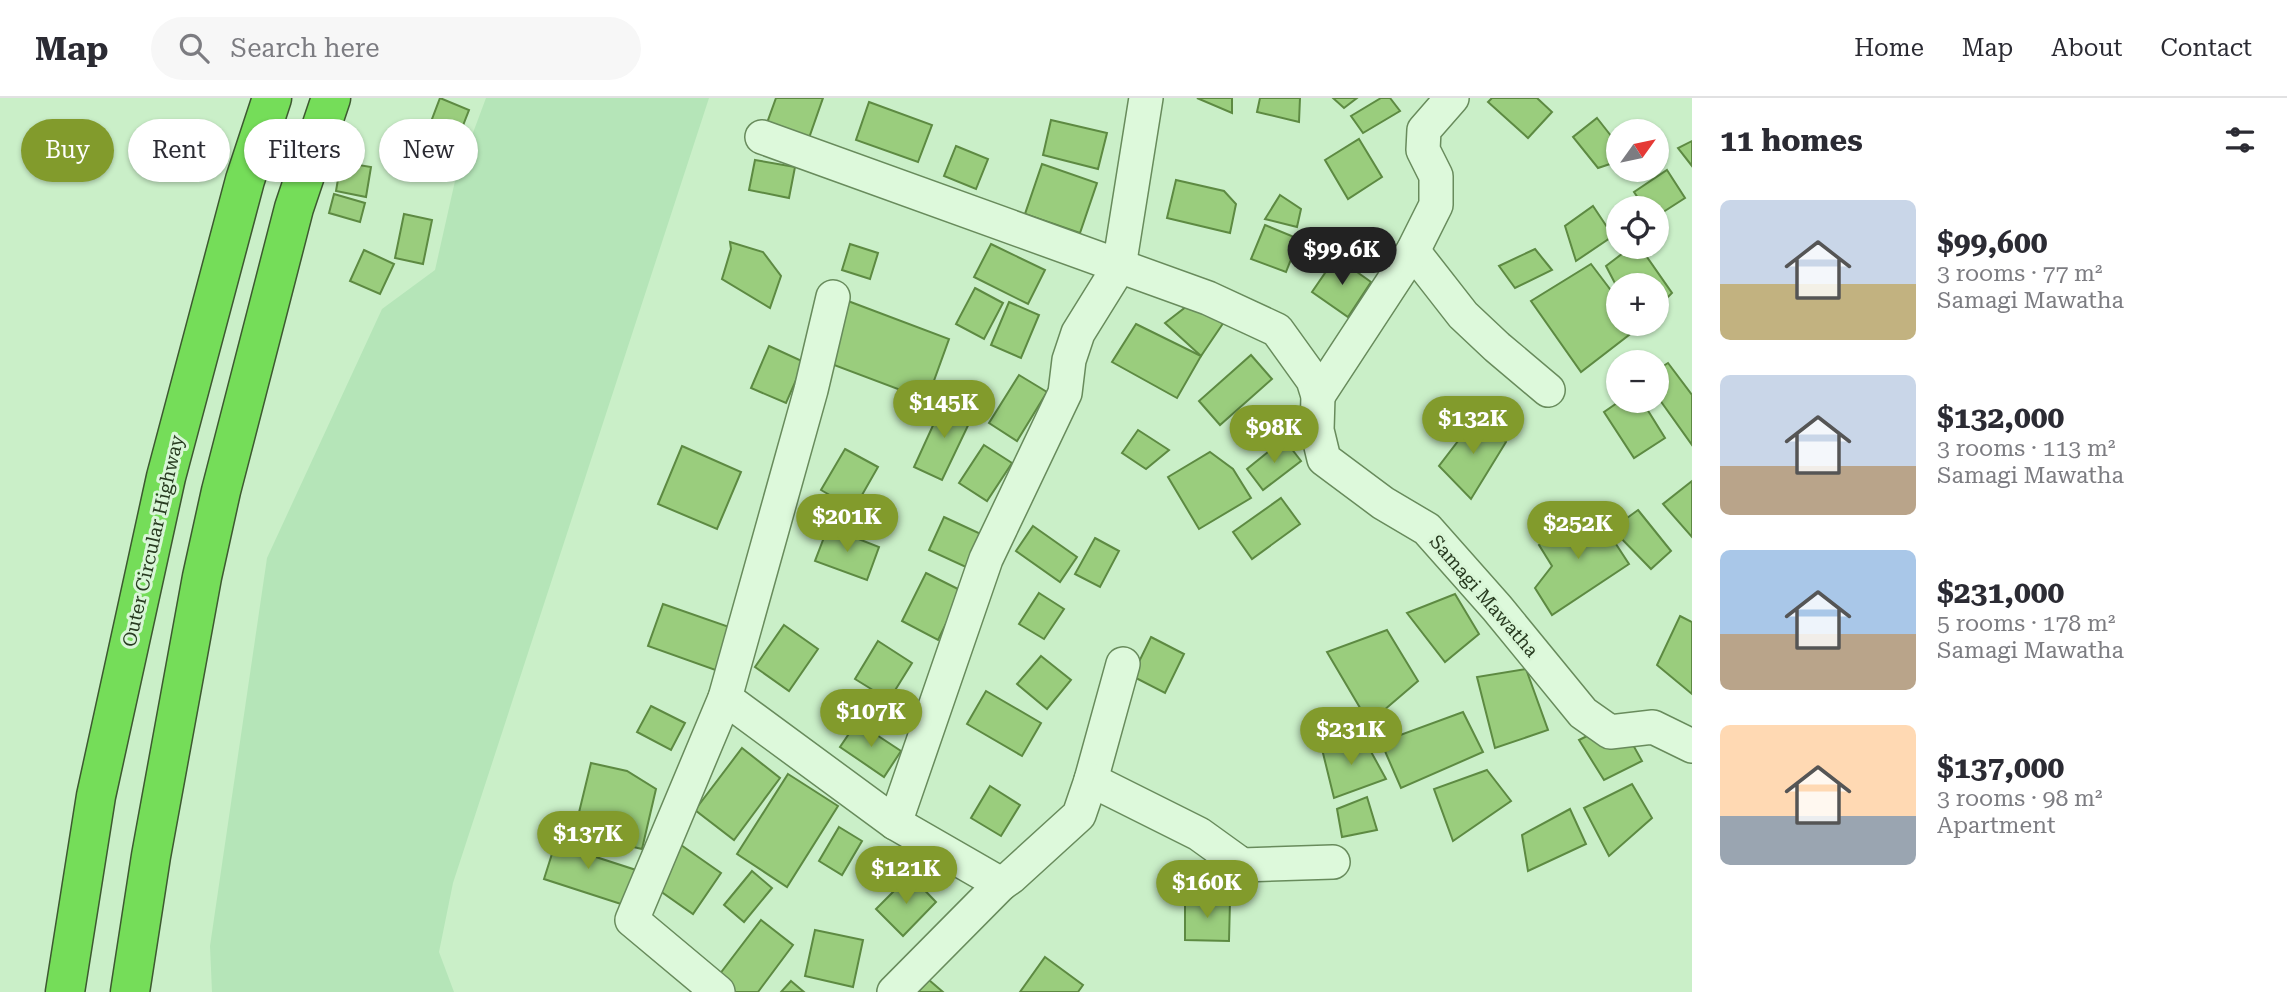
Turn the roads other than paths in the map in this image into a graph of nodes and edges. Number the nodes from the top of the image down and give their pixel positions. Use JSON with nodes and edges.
{"nodes":[{"id":1,"x":272,"y":98,"type":"edge"},
{"id":2,"x":331,"y":98,"type":"edge"},
{"id":3,"x":1146,"y":98,"type":"edge"},
{"id":4,"x":1452,"y":98,"type":"edge"},
{"id":5,"x":762,"y":137,"type":"dead end"},
{"id":6,"x":1413,"y":251,"type":"junction"},
{"id":7,"x":1119,"y":267,"type":"junction"},
{"id":8,"x":833,"y":297,"type":"dead end"},
{"id":9,"x":1548,"y":390,"type":"dead end"},
{"id":10,"x":1318,"y":396,"type":"junction"},
{"id":11,"x":1123,"y":664,"type":"dead end"},
{"id":12,"x":725,"y":698,"type":"junction"},
{"id":13,"x":1692,"y":746,"type":"edge"},
{"id":14,"x":1091,"y":780,"type":"junction"},
{"id":15,"x":895,"y":823,"type":"junction"},
{"id":16,"x":1333,"y":862,"type":"dead end"},
{"id":17,"x":1001,"y":884,"type":"junction"},
{"id":18,"x":65,"y":992,"type":"edge"},
{"id":19,"x":130,"y":992,"type":"edge"},
{"id":20,"x":718,"y":992,"type":"edge"},
{"id":21,"x":894,"y":992,"type":"edge"}],
"edges":[{"from":1,"to":18,"type":"highway","name":"Outer Circular Highway"},
{"from":2,"to":19,"type":"highway"},
{"from":3,"to":7,"type":"street"},
{"from":4,"to":6,"type":"street"},
{"from":5,"to":7,"type":"street","name":"Samagi Mawatha"},
{"from":6,"to":9,"type":"street"},
{"from":6,"to":10,"type":"street"},
{"from":7,"to":10,"type":"street","name":"Samagi Mawatha"},
{"from":7,"to":15,"type":"street"},
{"from":8,"to":12,"type":"street"},
{"from":10,"to":13,"type":"street","name":"Samagi Mawatha"},
{"from":11,"to":14,"type":"street"},
{"from":12,"to":15,"type":"street"},
{"from":12,"to":20,"type":"street"},
{"from":14,"to":16,"type":"street"},
{"from":14,"to":17,"type":"street"},
{"from":15,"to":17,"type":"street"},
{"from":17,"to":21,"type":"street"}]}
